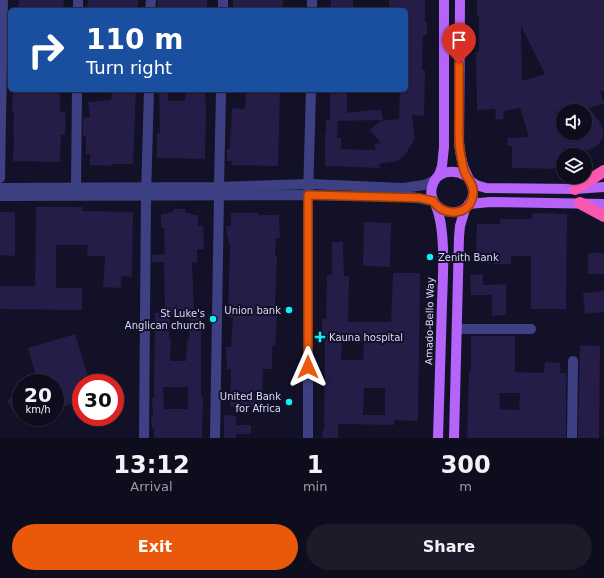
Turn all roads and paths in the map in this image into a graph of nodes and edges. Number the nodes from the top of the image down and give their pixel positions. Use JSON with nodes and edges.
{"nodes":[{"id":1,"x":3,"y":0,"type":"edge"},
{"id":2,"x":444,"y":0,"type":"edge"},
{"id":3,"x":460,"y":0,"type":"edge"},
{"id":4,"x":77,"y":92,"type":"edge"},
{"id":5,"x":149,"y":92,"type":"edge"},
{"id":6,"x":221,"y":92,"type":"edge"},
{"id":7,"x":311,"y":92,"type":"edge"},
{"id":8,"x":604,"y":171,"type":"edge"},
{"id":9,"x":0,"y":178,"type":"edge"},
{"id":10,"x":437,"y":178,"type":"junction"},
{"id":11,"x":468,"y":179,"type":"junction"},
{"id":12,"x":310,"y":184,"type":"junction"},
{"id":13,"x":604,"y":187,"type":"edge"},
{"id":14,"x":0,"y":188,"type":"edge"},
{"id":15,"x":76,"y":188,"type":"junction"},
{"id":16,"x":575,"y":189,"type":"junction"},
{"id":17,"x":146,"y":192,"type":"junction"},
{"id":18,"x":219,"y":192,"type":"junction"},
{"id":19,"x":308,"y":195,"type":"junction"},
{"id":20,"x":0,"y":196,"type":"edge"},
{"id":21,"x":435,"y":203,"type":"junction"},
{"id":22,"x":580,"y":203,"type":"junction"},
{"id":23,"x":604,"y":204,"type":"edge"},
{"id":24,"x":467,"y":206,"type":"junction"},
{"id":25,"x":604,"y":216,"type":"edge"},
{"id":26,"x":457,"y":329,"type":"junction"},
{"id":27,"x":531,"y":329,"type":"dead end"},
{"id":28,"x":573,"y":361,"type":"dead end"},
{"id":29,"x":144,"y":438,"type":"edge"},
{"id":30,"x":215,"y":438,"type":"edge"},
{"id":31,"x":308,"y":438,"type":"edge"},
{"id":32,"x":438,"y":438,"type":"edge"},
{"id":33,"x":454,"y":438,"type":"edge"},
{"id":34,"x":572,"y":438,"type":"edge"}],
"edges":[{"from":1,"to":9,"type":"street"},
{"from":2,"to":10,"type":"main road"},
{"from":3,"to":11,"type":"main road"},
{"from":4,"to":15,"type":"street"},
{"from":5,"to":17,"type":"street"},
{"from":6,"to":18,"type":"street"},
{"from":7,"to":12,"type":"street"},
{"from":8,"to":16,"type":"highway"},
{"from":10,"to":11,"type":"main road"},
{"from":10,"to":12,"type":"street"},
{"from":10,"to":21,"type":"main road"},
{"from":11,"to":16,"type":"main road"},
{"from":11,"to":24,"type":"main road"},
{"from":12,"to":18,"type":"street"},
{"from":12,"to":19,"type":"street"},
{"from":13,"to":16,"type":"main road"},
{"from":14,"to":15,"type":"street"},
{"from":15,"to":17,"type":"street"},
{"from":17,"to":18,"type":"street"},
{"from":17,"to":20,"type":"street"},
{"from":17,"to":29,"type":"street"},
{"from":18,"to":19,"type":"street"},
{"from":18,"to":30,"type":"street"},
{"from":19,"to":21,"type":"street"},
{"from":19,"to":31,"type":"street"},
{"from":21,"to":24,"type":"main road"},
{"from":21,"to":32,"type":"main road","name":"Amado-Bello Way"},
{"from":22,"to":23,"type":"main road"},
{"from":22,"to":24,"type":"main road"},
{"from":22,"to":25,"type":"highway"},
{"from":24,"to":26,"type":"main road"},
{"from":26,"to":27,"type":"street"},
{"from":26,"to":33,"type":"main road"},
{"from":28,"to":34,"type":"street"}]}
